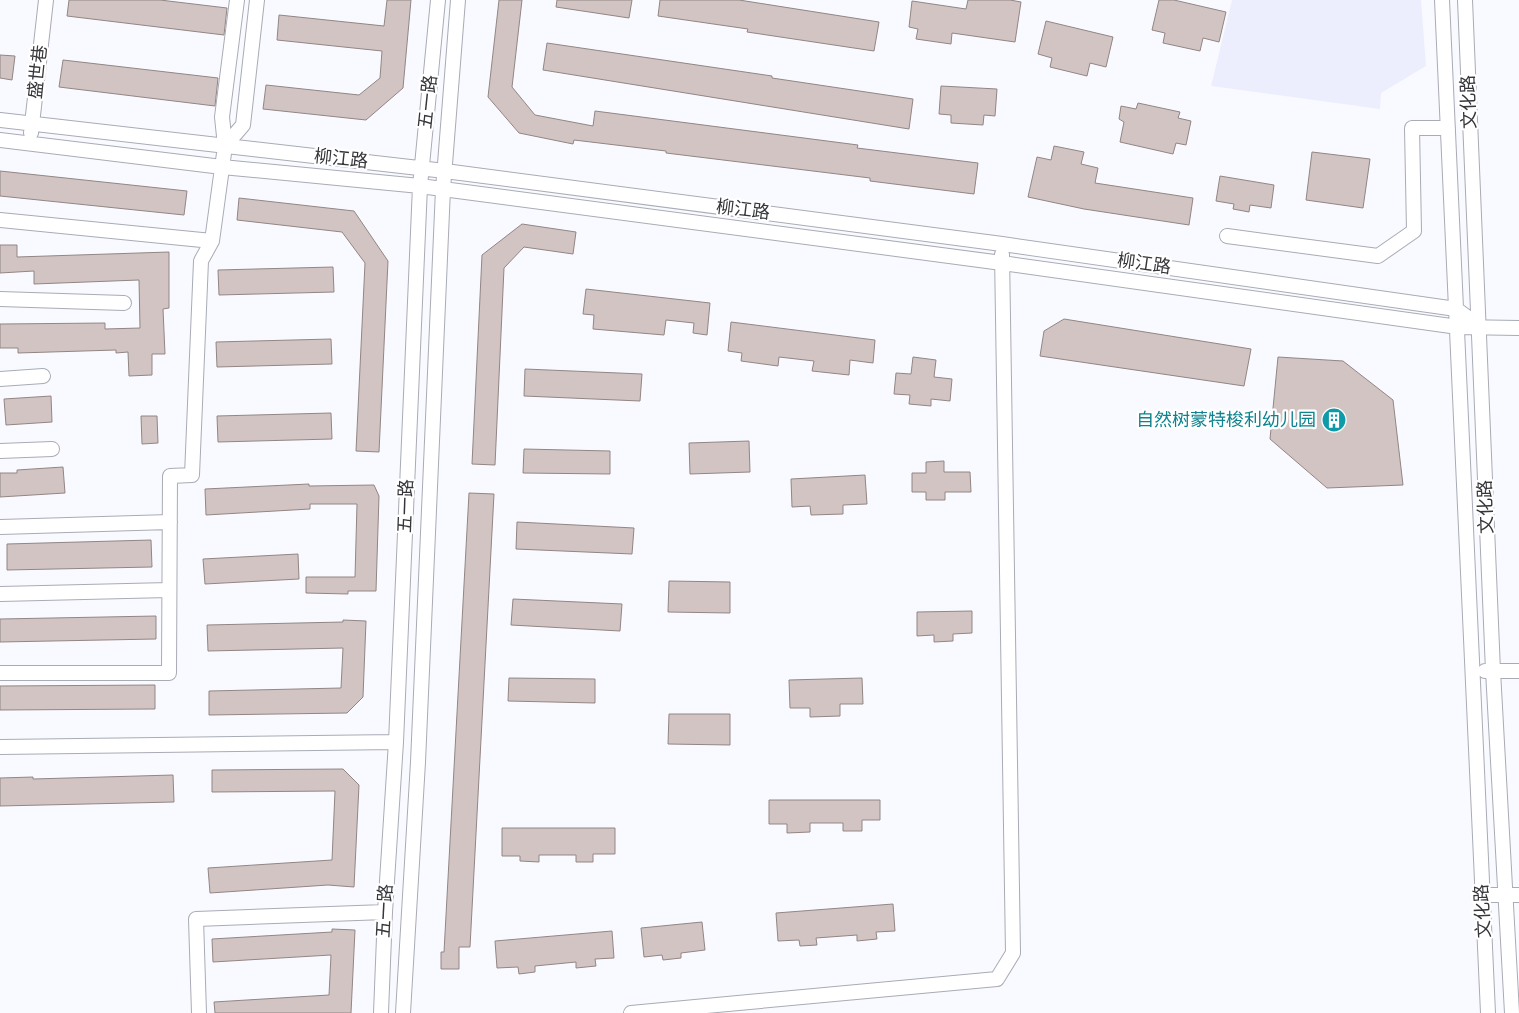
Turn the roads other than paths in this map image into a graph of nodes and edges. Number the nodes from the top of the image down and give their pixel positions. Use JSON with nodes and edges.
{"nodes":[{"id":1,"x":46,"y":0,"type":"edge"},
{"id":2,"x":237,"y":0,"type":"edge"},
{"id":3,"x":258,"y":0,"type":"edge"},
{"id":4,"x":438,"y":0,"type":"edge"},
{"id":5,"x":458,"y":0,"type":"edge"},
{"id":6,"x":1442,"y":0,"type":"edge"},
{"id":7,"x":1465,"y":0,"type":"edge"},
{"id":8,"x":0,"y":120,"type":"edge"},
{"id":9,"x":32,"y":124,"type":"junction"},
{"id":10,"x":1448,"y":128,"type":"junction"},
{"id":11,"x":0,"y":140,"type":"edge"},
{"id":12,"x":30,"y":144,"type":"junction"},
{"id":13,"x":225,"y":146,"type":"junction"},
{"id":14,"x":222,"y":167,"type":"junction"},
{"id":15,"x":421,"y":168,"type":"junction"},
{"id":16,"x":445,"y":170,"type":"junction"},
{"id":17,"x":420,"y":186,"type":"junction"},
{"id":18,"x":443,"y":189,"type":"junction"},
{"id":19,"x":0,"y":220,"type":"edge"},
{"id":20,"x":1227,"y":236,"type":"dead end"},
{"id":21,"x":212,"y":241,"type":"junction"},
{"id":22,"x":1002,"y":244,"type":"junction"},
{"id":23,"x":1002,"y":263,"type":"junction"},
{"id":24,"x":0,"y":299,"type":"edge"},
{"id":25,"x":124,"y":303,"type":"dead end"},
{"id":26,"x":1456,"y":309,"type":"junction"},
{"id":27,"x":1479,"y":326,"type":"junction"},
{"id":28,"x":1458,"y":327,"type":"junction"},
{"id":29,"x":1519,"y":328,"type":"edge"},
{"id":30,"x":43,"y":376,"type":"dead end"},
{"id":31,"x":0,"y":379,"type":"edge"},
{"id":32,"x":52,"y":449,"type":"dead end"},
{"id":33,"x":0,"y":452,"type":"edge"},
{"id":34,"x":170,"y":522,"type":"junction"},
{"id":35,"x":0,"y":527,"type":"edge"},
{"id":36,"x":170,"y":590,"type":"junction"},
{"id":37,"x":0,"y":594,"type":"edge"},
{"id":38,"x":1473,"y":670,"type":"junction"},
{"id":39,"x":1493,"y":671,"type":"junction"},
{"id":40,"x":1519,"y":671,"type":"edge"},
{"id":41,"x":0,"y":673,"type":"edge"},
{"id":42,"x":396,"y":742,"type":"junction"},
{"id":43,"x":0,"y":747,"type":"edge"},
{"id":44,"x":395,"y":761,"type":"junction"},
{"id":45,"x":418,"y":762,"type":"junction"},
{"id":46,"x":1483,"y":895,"type":"junction"},
{"id":47,"x":1512,"y":895,"type":"edge"},
{"id":48,"x":385,"y":912,"type":"junction"},
{"id":49,"x":200,"y":1013,"type":"edge"},
{"id":50,"x":381,"y":1013,"type":"edge"},
{"id":51,"x":403,"y":1013,"type":"edge"},
{"id":52,"x":631,"y":1013,"type":"edge"},
{"id":53,"x":1488,"y":1013,"type":"edge"},
{"id":54,"x":1512,"y":1013,"type":"edge"}],
"edges":[{"from":1,"to":9,"type":"street","name":"盛世巷"},
{"from":2,"to":13,"type":"street"},
{"from":3,"to":13,"type":"street"},
{"from":4,"to":15,"type":"street","name":"五一路"},
{"from":5,"to":16,"type":"street","name":"五一路"},
{"from":6,"to":10,"type":"street","name":"文化路"},
{"from":7,"to":27,"type":"street","name":"文化路"},
{"from":8,"to":9,"type":"street","name":"柳江路"},
{"from":9,"to":12,"type":"street","name":"盛世巷"},
{"from":9,"to":13,"type":"street","name":"柳江路"},
{"from":10,"to":20,"type":"street"},
{"from":10,"to":26,"type":"street","name":"文化路"},
{"from":11,"to":12,"type":"street","name":"柳江路"},
{"from":12,"to":14,"type":"street","name":"柳江路"},
{"from":13,"to":14,"type":"street"},
{"from":13,"to":15,"type":"street","name":"柳江路"},
{"from":14,"to":17,"type":"street","name":"柳江路"},
{"from":14,"to":21,"type":"street"},
{"from":15,"to":16,"type":"street","name":"柳江路"},
{"from":15,"to":17,"type":"street","name":"五一路"},
{"from":16,"to":18,"type":"street","name":"五一路"},
{"from":16,"to":22,"type":"street","name":"柳江路"},
{"from":17,"to":18,"type":"street","name":"柳江路"},
{"from":17,"to":42,"type":"street","name":"五一路"},
{"from":18,"to":23,"type":"street","name":"柳江路"},
{"from":18,"to":45,"type":"street","name":"五一路"},
{"from":19,"to":21,"type":"street"},
{"from":21,"to":34,"type":"street"},
{"from":22,"to":23,"type":"street"},
{"from":22,"to":26,"type":"street","name":"柳江路"},
{"from":23,"to":28,"type":"street","name":"柳江路"},
{"from":23,"to":52,"type":"street"},
{"from":24,"to":25,"type":"street"},
{"from":26,"to":27,"type":"street","name":"柳江路"},
{"from":26,"to":28,"type":"street","name":"文化路"},
{"from":27,"to":28,"type":"street","name":"柳江路"},
{"from":27,"to":29,"type":"street","name":"柳江路"},
{"from":27,"to":39,"type":"street","name":"文化路"},
{"from":28,"to":38,"type":"street","name":"文化路"},
{"from":30,"to":31,"type":"street"},
{"from":32,"to":33,"type":"street"},
{"from":34,"to":35,"type":"street"},
{"from":34,"to":36,"type":"street"},
{"from":36,"to":37,"type":"street"},
{"from":36,"to":41,"type":"street"},
{"from":38,"to":39,"type":"street"},
{"from":38,"to":46,"type":"street","name":"文化路"},
{"from":39,"to":40,"type":"street"},
{"from":39,"to":47,"type":"street","name":"文化路"},
{"from":42,"to":43,"type":"street"},
{"from":42,"to":44,"type":"street","name":"五一路"},
{"from":44,"to":45,"type":"street"},
{"from":44,"to":48,"type":"street","name":"五一路"},
{"from":45,"to":51,"type":"street","name":"五一路"},
{"from":46,"to":47,"type":"street"},
{"from":46,"to":53,"type":"street","name":"文化路"},
{"from":47,"to":54,"type":"street","name":"文化路"},
{"from":48,"to":49,"type":"street"},
{"from":48,"to":50,"type":"street","name":"五一路"}]}
